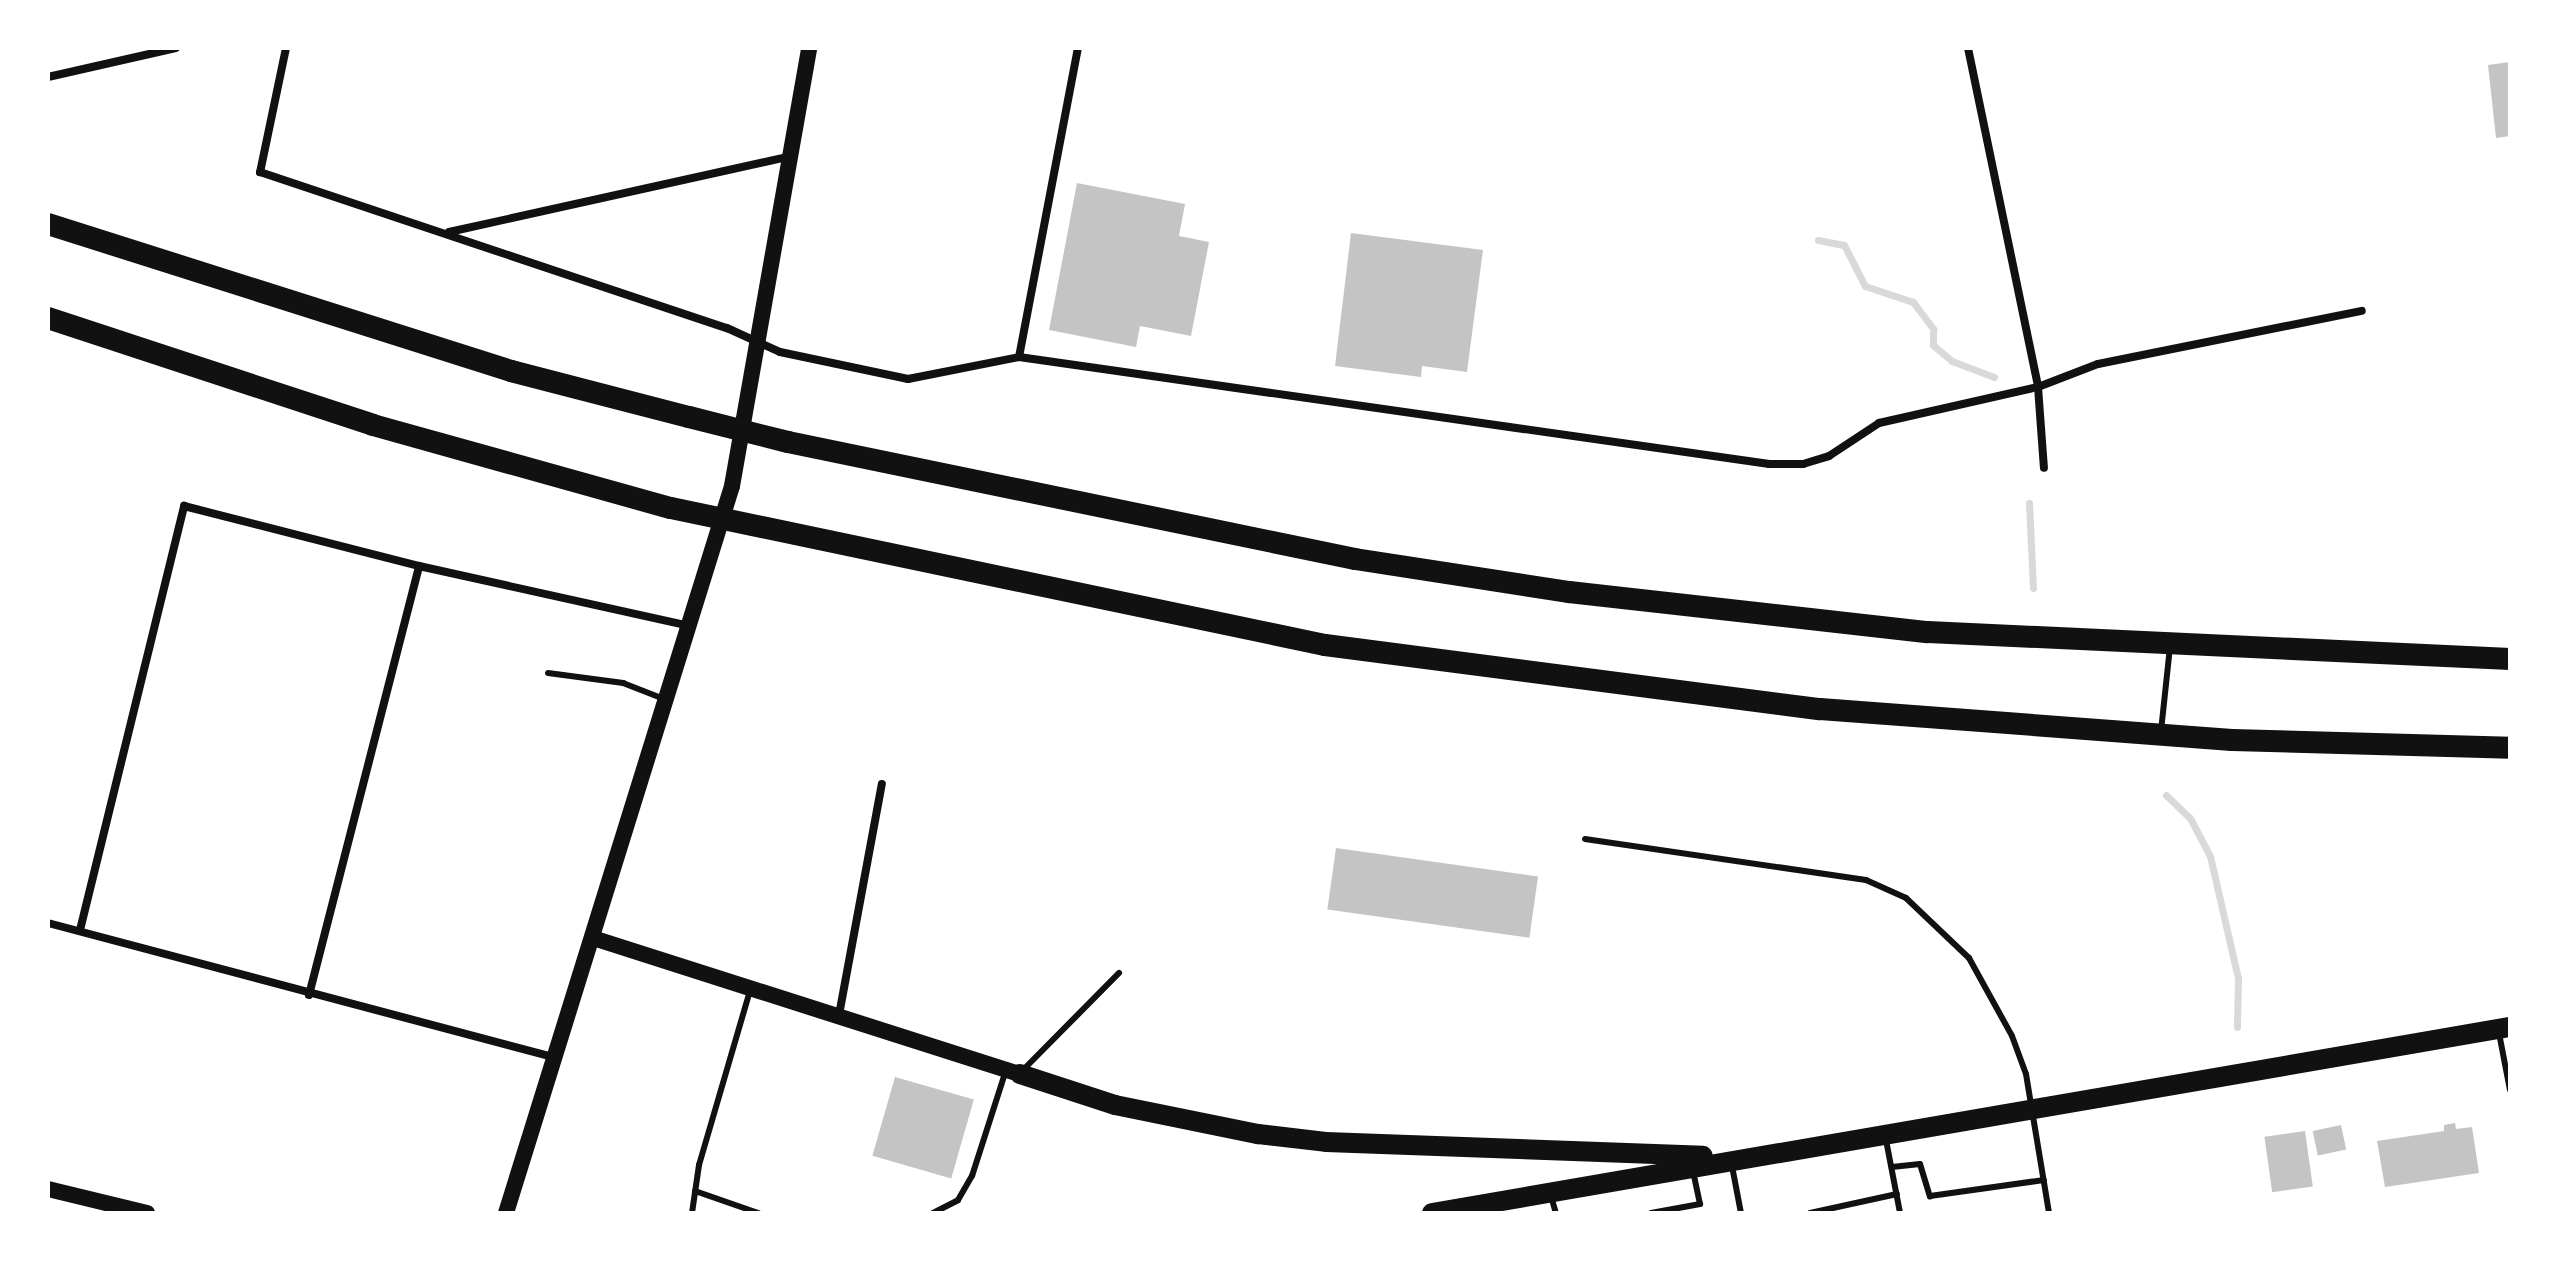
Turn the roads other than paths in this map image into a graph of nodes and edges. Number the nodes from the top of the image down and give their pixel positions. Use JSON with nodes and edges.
{"nodes":[{"id":1,"x":176,"y":48,"type":"edge"},
{"id":2,"x":286,"y":48,"type":"edge"},
{"id":3,"x":809,"y":48,"type":"edge"},
{"id":4,"x":1078,"y":48,"type":"edge"},
{"id":5,"x":1968,"y":48,"type":"edge"},
{"id":6,"x":48,"y":77,"type":"edge"},
{"id":7,"x":788,"y":157,"type":"junction"},
{"id":8,"x":48,"y":224,"type":"edge"},
{"id":9,"x":448,"y":232,"type":"junction"},
{"id":10,"x":2362,"y":311,"type":"dead end"},
{"id":11,"x":48,"y":318,"type":"edge"},
{"id":12,"x":755,"y":341,"type":"junction"},
{"id":13,"x":1019,"y":357,"type":"junction"},
{"id":14,"x":2038,"y":387,"type":"junction"},
{"id":15,"x":2044,"y":468,"type":"dead end"},
{"id":16,"x":419,"y":566,"type":"junction"},
{"id":17,"x":691,"y":626,"type":"junction"},
{"id":18,"x":2170,"y":646,"type":"junction"},
{"id":19,"x":2510,"y":659,"type":"edge"},
{"id":20,"x":548,"y":673,"type":"dead end"},
{"id":21,"x":668,"y":700,"type":"junction"},
{"id":22,"x":2160,"y":735,"type":"junction"},
{"id":23,"x":2510,"y":748,"type":"edge"},
{"id":24,"x":882,"y":784,"type":"dead end"},
{"id":25,"x":1585,"y":839,"type":"dead end"},
{"id":26,"x":48,"y":923,"type":"edge"},
{"id":27,"x":80,"y":930,"type":"junction"},
{"id":28,"x":593,"y":938,"type":"junction"},
{"id":29,"x":1119,"y":973,"type":"dead end"},
{"id":30,"x":751,"y":988,"type":"junction"},
{"id":31,"x":309,"y":995,"type":"junction"},
{"id":32,"x":839,"y":1015,"type":"junction"},
{"id":33,"x":2504,"y":1028,"type":"edge"},
{"id":34,"x":553,"y":1057,"type":"junction"},
{"id":35,"x":1013,"y":1072,"type":"junction"},
{"id":36,"x":2509,"y":1080,"type":"edge"},
{"id":37,"x":2510,"y":1090,"type":"edge"},
{"id":38,"x":2033,"y":1107,"type":"junction"},
{"id":39,"x":1885,"y":1132,"type":"junction"},
{"id":40,"x":1731,"y":1158,"type":"junction"},
{"id":41,"x":1691,"y":1160,"type":"junction"},
{"id":42,"x":1892,"y":1167,"type":"junction"},
{"id":43,"x":2044,"y":1180,"type":"junction"},
{"id":44,"x":48,"y":1189,"type":"edge"},
{"id":45,"x":695,"y":1191,"type":"junction"},
{"id":46,"x":1897,"y":1194,"type":"junction"},
{"id":47,"x":1522,"y":1198,"type":"junction"},
{"id":48,"x":1553,"y":1203,"type":"edge"},
{"id":49,"x":147,"y":1213,"type":"edge"},
{"id":50,"x":506,"y":1213,"type":"edge"},
{"id":51,"x":692,"y":1213,"type":"edge"},
{"id":52,"x":758,"y":1213,"type":"edge"},
{"id":53,"x":933,"y":1213,"type":"edge"},
{"id":54,"x":1432,"y":1213,"type":"edge"},
{"id":55,"x":1496,"y":1213,"type":"edge"},
{"id":56,"x":1651,"y":1213,"type":"edge"},
{"id":57,"x":1741,"y":1213,"type":"edge"},
{"id":58,"x":1810,"y":1213,"type":"edge"},
{"id":59,"x":1900,"y":1213,"type":"edge"},
{"id":60,"x":2049,"y":1213,"type":"edge"}],
"edges":[{"from":1,"to":6,"type":"street"},
{"from":2,"to":9,"type":"street"},
{"from":3,"to":7,"type":"main road"},
{"from":4,"to":13,"type":"street"},
{"from":5,"to":14,"type":"street"},
{"from":7,"to":9,"type":"street"},
{"from":7,"to":12,"type":"main road"},
{"from":8,"to":18,"type":"highway"},
{"from":9,"to":12,"type":"street"},
{"from":10,"to":14,"type":"street"},
{"from":11,"to":22,"type":"highway"},
{"from":12,"to":13,"type":"street"},
{"from":12,"to":17,"type":"main road"},
{"from":13,"to":14,"type":"street"},
{"from":14,"to":15,"type":"street"},
{"from":16,"to":17,"type":"street"},
{"from":16,"to":27,"type":"street"},
{"from":16,"to":31,"type":"street"},
{"from":17,"to":21,"type":"main road"},
{"from":18,"to":19,"type":"highway"},
{"from":18,"to":22,"type":"lane"},
{"from":20,"to":21,"type":"lane"},
{"from":21,"to":28,"type":"main road"},
{"from":22,"to":23,"type":"highway"},
{"from":24,"to":32,"type":"street"},
{"from":25,"to":38,"type":"lane"},
{"from":26,"to":27,"type":"street"},
{"from":27,"to":31,"type":"street"},
{"from":28,"to":30,"type":"main road"},
{"from":28,"to":34,"type":"main road"},
{"from":29,"to":35,"type":"lane"},
{"from":30,"to":32,"type":"main road"},
{"from":30,"to":45,"type":"lane"},
{"from":31,"to":34,"type":"street"},
{"from":32,"to":35,"type":"main road"},
{"from":33,"to":36,"type":"lane"},
{"from":33,"to":38,"type":"main road"},
{"from":34,"to":50,"type":"main road"},
{"from":35,"to":41,"type":"main road"},
{"from":35,"to":53,"type":"lane"},
{"from":36,"to":37,"type":"lane"},
{"from":38,"to":39,"type":"main road"},
{"from":38,"to":43,"type":"lane"},
{"from":39,"to":40,"type":"main road"},
{"from":39,"to":42,"type":"lane"},
{"from":40,"to":41,"type":"main road"},
{"from":40,"to":57,"type":"lane"},
{"from":41,"to":48,"type":"main road"},
{"from":41,"to":56,"type":"lane"},
{"from":42,"to":43,"type":"lane"},
{"from":42,"to":46,"type":"lane"},
{"from":43,"to":60,"type":"lane"},
{"from":44,"to":49,"type":"main road"},
{"from":45,"to":51,"type":"lane"},
{"from":45,"to":52,"type":"lane"},
{"from":46,"to":58,"type":"lane"},
{"from":46,"to":59,"type":"lane"},
{"from":47,"to":48,"type":"main road"},
{"from":47,"to":54,"type":"main road"},
{"from":47,"to":55,"type":"main road"}]}
